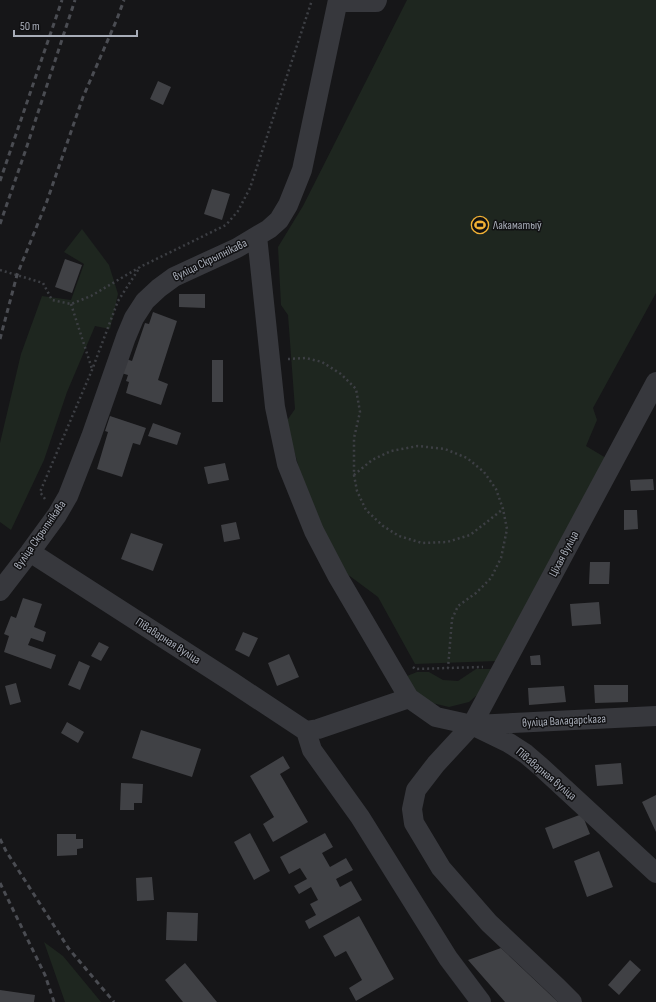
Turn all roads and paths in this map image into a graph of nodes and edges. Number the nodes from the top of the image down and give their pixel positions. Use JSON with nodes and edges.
{"nodes":[{"id":1,"x":312,"y":0,"type":"edge"},
{"id":2,"x":377,"y":0,"type":"edge"},
{"id":3,"x":338,"y":1,"type":"edge"},
{"id":4,"x":257,"y":236,"type":"junction"},
{"id":5,"x":140,"y":267,"type":"junction"},
{"id":6,"x":0,"y":270,"type":"edge"},
{"id":7,"x":71,"y":304,"type":"junction"},
{"id":8,"x":288,"y":352,"type":"dead end"},
{"id":9,"x":92,"y":370,"type":"junction"},
{"id":10,"x":656,"y":382,"type":"edge"},
{"id":11,"x":354,"y":475,"type":"junction"},
{"id":12,"x":47,"y":504,"type":"dead end"},
{"id":13,"x":503,"y":509,"type":"junction"},
{"id":14,"x":30,"y":552,"type":"junction"},
{"id":15,"x":0,"y":591,"type":"edge"},
{"id":16,"x":411,"y":662,"type":"dead end"},
{"id":17,"x":504,"y":666,"type":"junction"},
{"id":18,"x":448,"y":668,"type":"junction"},
{"id":19,"x":409,"y":698,"type":"junction"},
{"id":20,"x":656,"y":716,"type":"edge"},
{"id":21,"x":472,"y":725,"type":"junction"},
{"id":22,"x":306,"y":731,"type":"junction"},
{"id":23,"x":656,"y":873,"type":"edge"},
{"id":24,"x":481,"y":1002,"type":"edge"},
{"id":25,"x":572,"y":1002,"type":"edge"}],
"edges":[{"from":1,"to":5,"type":"path"},
{"from":2,"to":3,"type":"street"},
{"from":3,"to":4,"type":"street","name":"вуліца Скрыпнікава"},
{"from":4,"to":14,"type":"street","name":"вуліца Скрыпнікава"},
{"from":4,"to":19,"type":"street"},
{"from":5,"to":7,"type":"path"},
{"from":5,"to":9,"type":"path"},
{"from":6,"to":7,"type":"path"},
{"from":7,"to":9,"type":"path"},
{"from":8,"to":11,"type":"path"},
{"from":9,"to":12,"type":"path"},
{"from":10,"to":17,"type":"street","name":"Ціхая вуліца"},
{"from":11,"to":13,"type":"path"},
{"from":11,"to":13,"type":"path"},
{"from":13,"to":18,"type":"path"},
{"from":14,"to":15,"type":"street","name":"вуліца Скрыпнікава"},
{"from":14,"to":22,"type":"street","name":"Піваварная вуліца"},
{"from":16,"to":18,"type":"path"},
{"from":17,"to":18,"type":"path"},
{"from":17,"to":21,"type":"street","name":"Ціхая вуліца"},
{"from":19,"to":21,"type":"street","name":"Піваварная вуліца"},
{"from":19,"to":22,"type":"street"},
{"from":20,"to":21,"type":"street","name":"вуліца Валадарскага"},
{"from":21,"to":23,"type":"street","name":"Піваварная вуліца"},
{"from":21,"to":25,"type":"street","name":"Ціхая вуліца"},
{"from":22,"to":24,"type":"street"}]}
